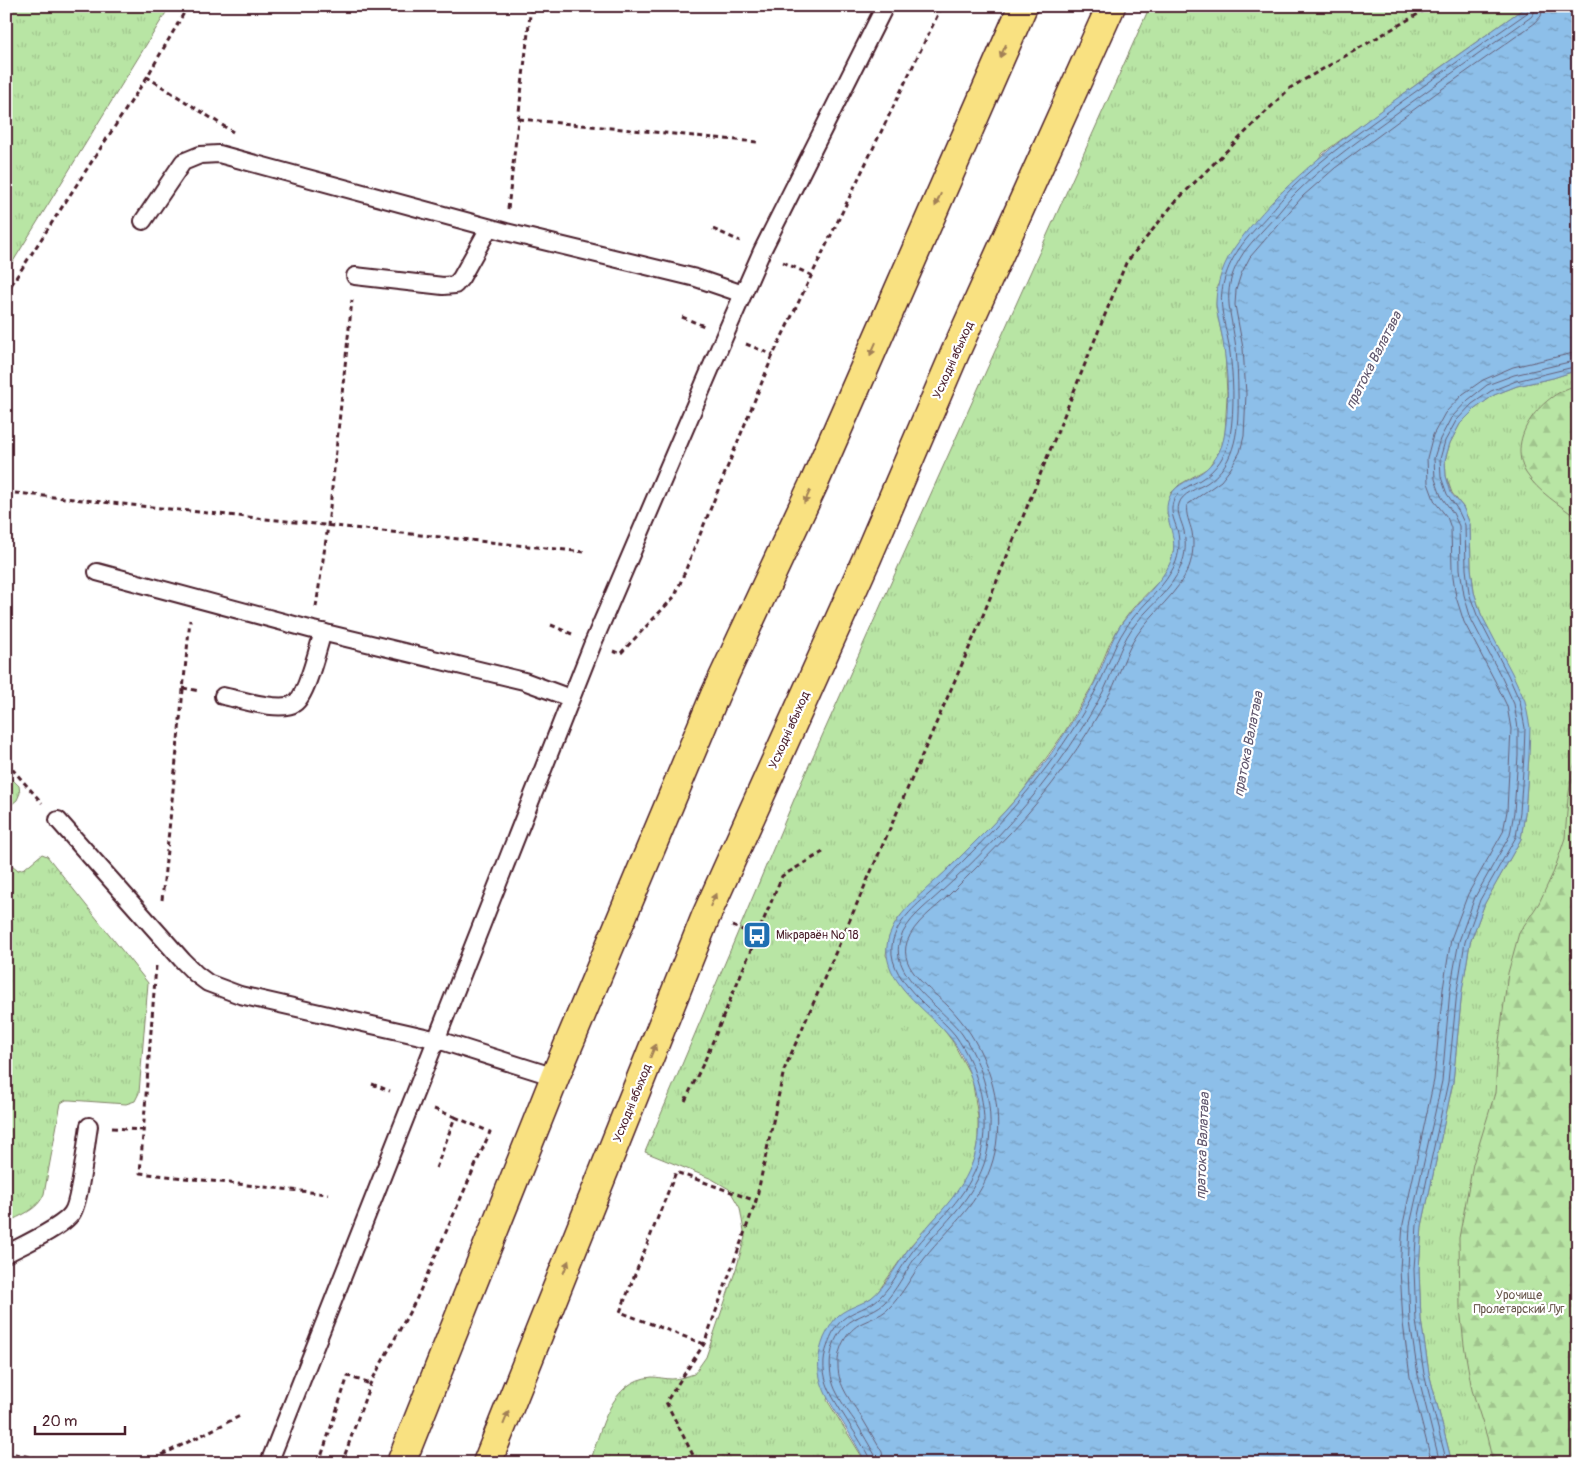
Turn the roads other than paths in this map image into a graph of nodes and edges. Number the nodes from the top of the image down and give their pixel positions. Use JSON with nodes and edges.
{"nodes":[{"id":1,"x":885,"y":6,"type":"edge"},
{"id":2,"x":1023,"y":6,"type":"edge"},
{"id":3,"x":1111,"y":6,"type":"edge"},
{"id":4,"x":143,"y":221,"type":"dead end"},
{"id":5,"x":490,"y":228,"type":"junction"},
{"id":6,"x":355,"y":276,"type":"road end"},
{"id":7,"x":743,"y":294,"type":"junction"},
{"id":8,"x":97,"y":572,"type":"dead end"},
{"id":9,"x":318,"y":631,"type":"junction"},
{"id":10,"x":223,"y":696,"type":"dead end"},
{"id":11,"x":570,"y":698,"type":"junction"},
{"id":12,"x":58,"y":820,"type":"road end"},
{"id":13,"x":438,"y":1040,"type":"junction"},
{"id":14,"x":556,"y":1077,"type":"junction"},
{"id":15,"x":89,"y":1126,"type":"road end"},
{"id":16,"x":6,"y":1254,"type":"edge"},
{"id":17,"x":269,"y":1463,"type":"edge"},
{"id":18,"x":401,"y":1463,"type":"edge"},
{"id":19,"x":488,"y":1463,"type":"edge"}],
"edges":[{"from":1,"to":7,"type":"lane"},
{"from":2,"to":14,"type":"main road","one_way":true},
{"from":19,"to":3,"type":"main road","name":"Усходні абыход","one_way":true},
{"from":4,"to":5,"type":"lane"},
{"from":5,"to":6,"type":"lane"},
{"from":5,"to":7,"type":"lane"},
{"from":7,"to":11,"type":"lane"},
{"from":8,"to":9,"type":"lane"},
{"from":9,"to":10,"type":"lane"},
{"from":9,"to":11,"type":"lane"},
{"from":11,"to":13,"type":"lane"},
{"from":12,"to":13,"type":"lane"},
{"from":13,"to":14,"type":"lane"},
{"from":13,"to":17,"type":"lane"},
{"from":14,"to":18,"type":"main road"},
{"from":15,"to":16,"type":"lane"}]}
